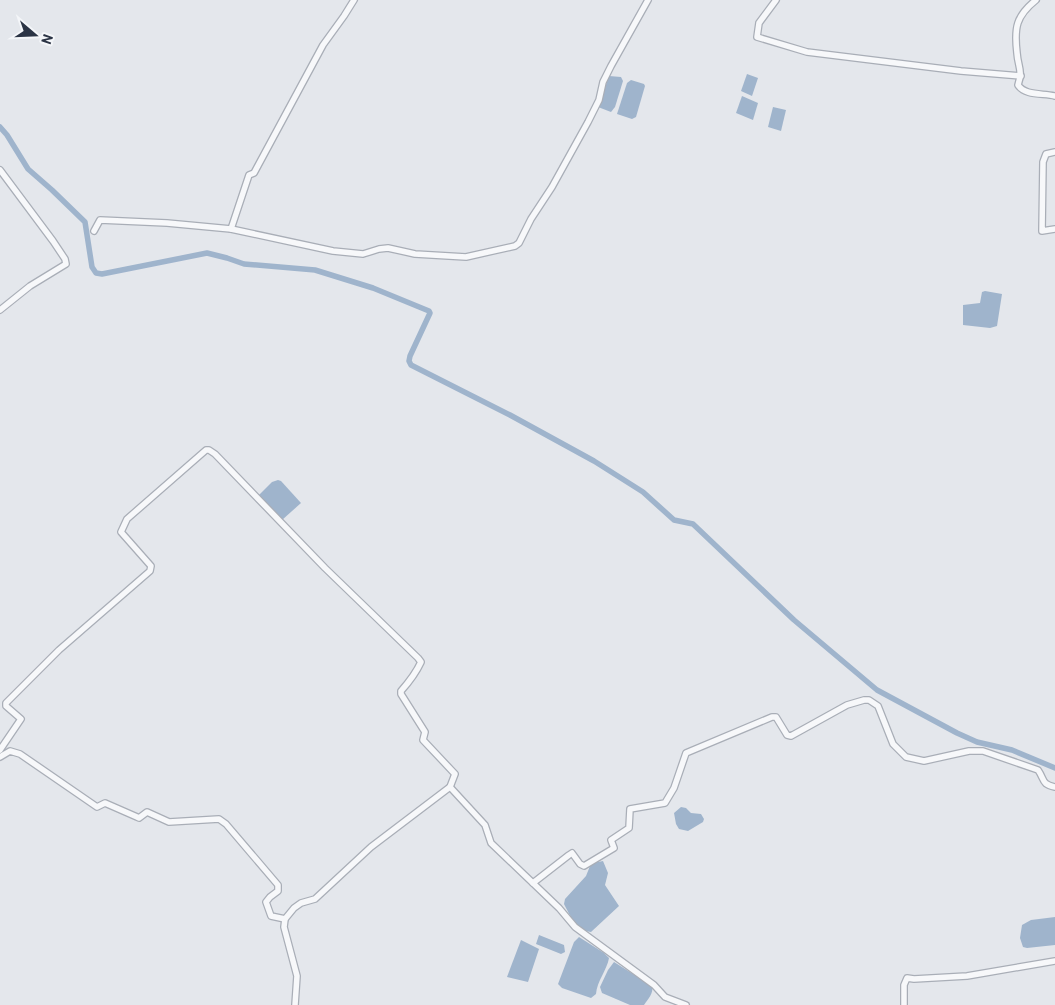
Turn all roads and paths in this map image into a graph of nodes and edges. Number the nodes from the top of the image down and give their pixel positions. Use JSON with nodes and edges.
{"nodes":[{"id":1,"x":354,"y":0,"type":"edge"},
{"id":2,"x":648,"y":0,"type":"edge"},
{"id":3,"x":776,"y":0,"type":"edge"},
{"id":4,"x":1036,"y":0,"type":"edge"},
{"id":5,"x":1021,"y":76,"type":"junction"},
{"id":6,"x":1055,"y":96,"type":"edge"},
{"id":7,"x":1055,"y":152,"type":"edge"},
{"id":8,"x":0,"y":170,"type":"edge"},
{"id":9,"x":231,"y":229,"type":"junction"},
{"id":10,"x":1055,"y":229,"type":"edge"},
{"id":11,"x":94,"y":231,"type":"dead end"},
{"id":12,"x":0,"y":310,"type":"edge"},
{"id":13,"x":0,"y":750,"type":"edge"},
{"id":14,"x":0,"y":757,"type":"edge"},
{"id":15,"x":450,"y":787,"type":"junction"},
{"id":16,"x":1055,"y":787,"type":"edge"},
{"id":17,"x":533,"y":883,"type":"junction"},
{"id":18,"x":285,"y":919,"type":"junction"},
{"id":19,"x":1055,"y":961,"type":"edge"},
{"id":20,"x":295,"y":1005,"type":"edge"},
{"id":21,"x":686,"y":1005,"type":"edge"},
{"id":22,"x":904,"y":1005,"type":"edge"}],
"edges":[{"from":1,"to":9,"type":"street"},
{"from":2,"to":9,"type":"street"},
{"from":3,"to":5,"type":"street"},
{"from":4,"to":5,"type":"street"},
{"from":5,"to":6,"type":"street"},
{"from":7,"to":10,"type":"street"},
{"from":8,"to":12,"type":"street"},
{"from":9,"to":11,"type":"street"},
{"from":13,"to":15,"type":"street"},
{"from":14,"to":18,"type":"street"},
{"from":15,"to":17,"type":"street"},
{"from":15,"to":18,"type":"street"},
{"from":16,"to":17,"type":"street"},
{"from":17,"to":21,"type":"street"},
{"from":18,"to":20,"type":"street"},
{"from":19,"to":22,"type":"street"}]}
